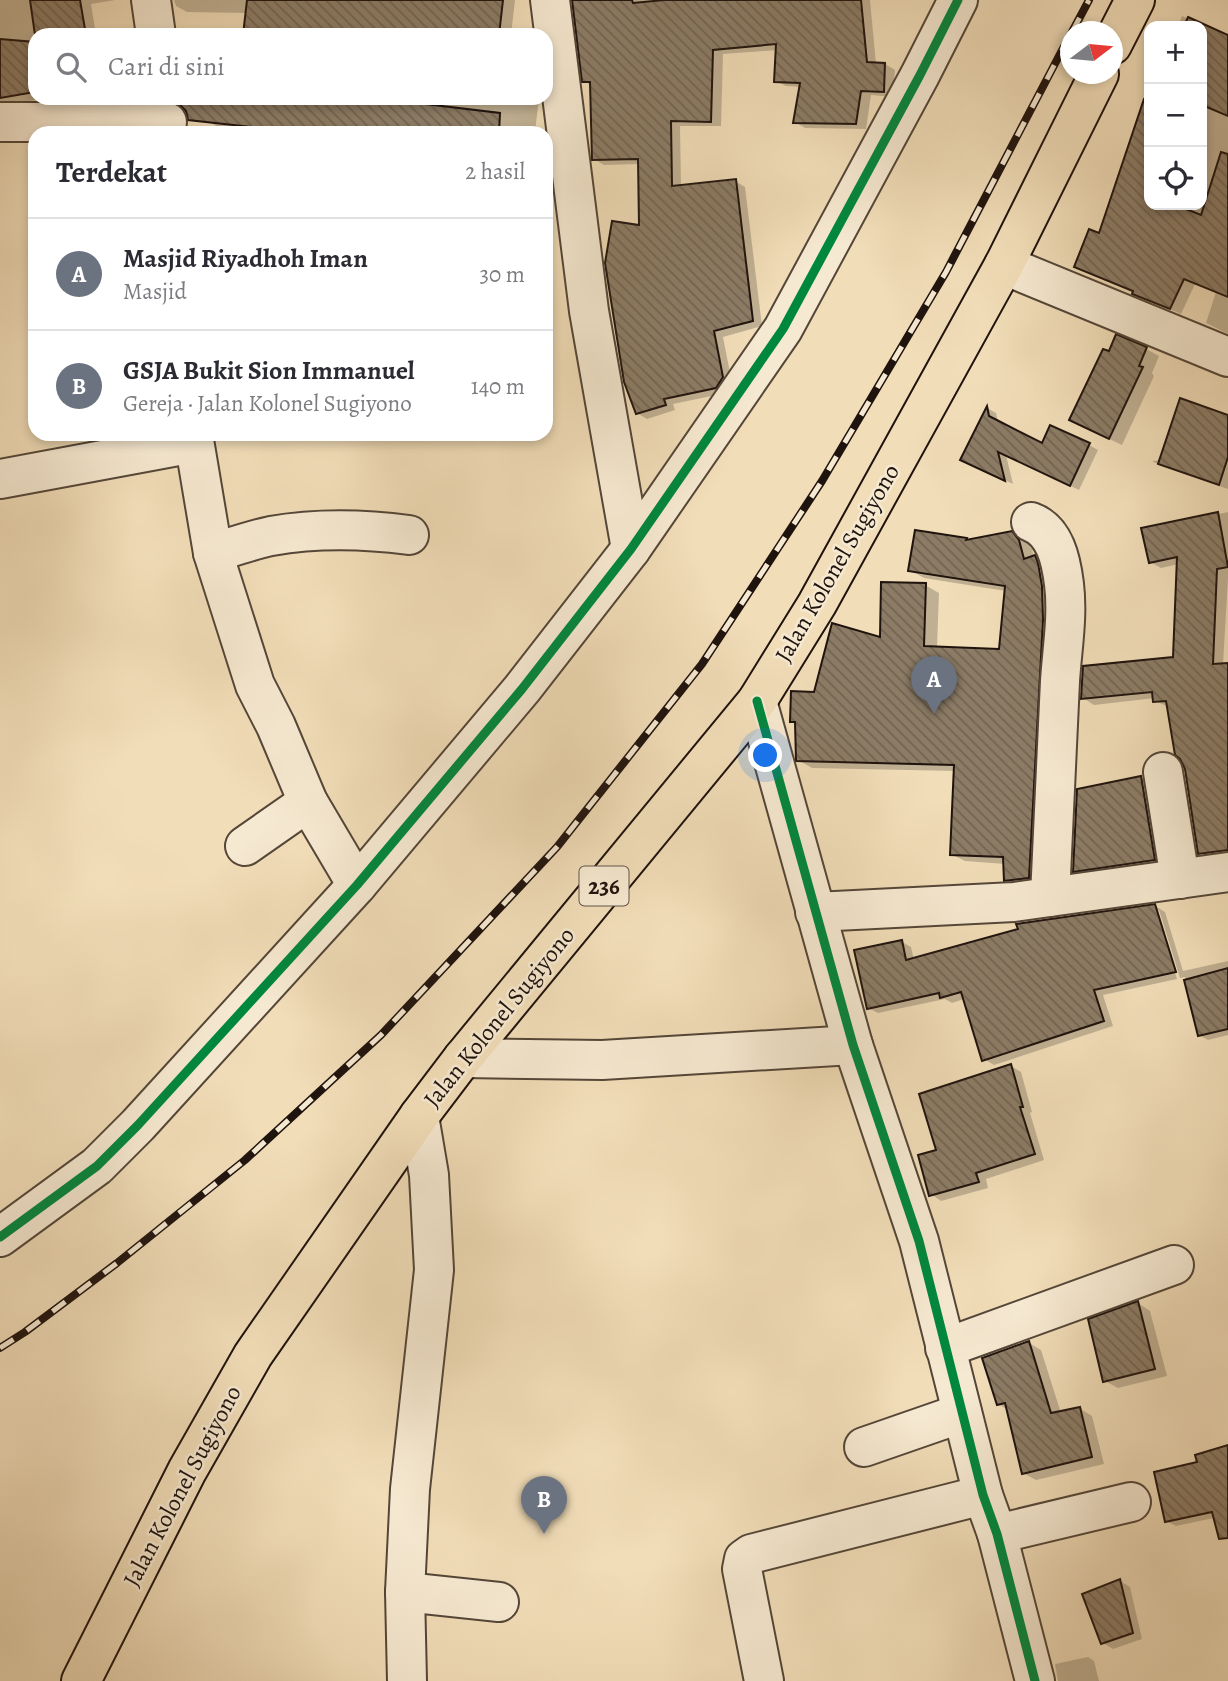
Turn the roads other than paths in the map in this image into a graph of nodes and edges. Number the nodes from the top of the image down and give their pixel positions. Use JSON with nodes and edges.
{"nodes":[{"id":1,"x":151,"y":0,"type":"edge"},
{"id":2,"x":551,"y":0,"type":"edge"},
{"id":3,"x":958,"y":0,"type":"edge"},
{"id":4,"x":1135,"y":0,"type":"edge"},
{"id":5,"x":1123,"y":24,"type":"edge"},
{"id":6,"x":155,"y":28,"type":"edge"},
{"id":7,"x":552,"y":28,"type":"edge"},
{"id":8,"x":553,"y":42,"type":"edge"},
{"id":9,"x":1094,"y":84,"type":"edge"},
{"id":10,"x":166,"y":118,"type":"edge"},
{"id":11,"x":0,"y":122,"type":"edge"},
{"id":12,"x":561,"y":211,"type":"edge"},
{"id":13,"x":1004,"y":265,"type":"junction"},
{"id":14,"x":1228,"y":357,"type":"edge"},
{"id":15,"x":180,"y":441,"type":"edge"},
{"id":16,"x":194,"y":441,"type":"edge"},
{"id":17,"x":0,"y":479,"type":"edge"},
{"id":18,"x":1031,"y":522,"type":"dead end"},
{"id":19,"x":409,"y":535,"type":"dead end"},
{"id":20,"x":631,"y":549,"type":"junction"},
{"id":21,"x":213,"y":553,"type":"junction"},
{"id":22,"x":757,"y":701,"type":"junction"},
{"id":23,"x":1163,"y":772,"type":"dead end"},
{"id":24,"x":308,"y":802,"type":"junction"},
{"id":25,"x":245,"y":846,"type":"dead end"},
{"id":26,"x":1228,"y":872,"type":"edge"},
{"id":27,"x":1180,"y":879,"type":"junction"},
{"id":28,"x":357,"y":885,"type":"junction"},
{"id":29,"x":1050,"y":897,"type":"junction"},
{"id":30,"x":814,"y":912,"type":"junction"},
{"id":31,"x":853,"y":1045,"type":"junction"},
{"id":32,"x":463,"y":1058,"type":"junction"},
{"id":33,"x":419,"y":1116,"type":"junction"},
{"id":34,"x":0,"y":1237,"type":"edge"},
{"id":35,"x":1174,"y":1265,"type":"dead end"},
{"id":36,"x":945,"y":1348,"type":"junction"},
{"id":37,"x":962,"y":1413,"type":"junction"},
{"id":38,"x":864,"y":1447,"type":"dead end"},
{"id":39,"x":983,"y":1495,"type":"junction"},
{"id":40,"x":1131,"y":1503,"type":"dead end"},
{"id":41,"x":997,"y":1534,"type":"junction"},
{"id":42,"x":405,"y":1592,"type":"junction"},
{"id":43,"x":499,"y":1602,"type":"dead end"},
{"id":44,"x":81,"y":1681,"type":"edge"},
{"id":45,"x":407,"y":1681,"type":"edge"},
{"id":46,"x":764,"y":1681,"type":"edge"},
{"id":47,"x":1035,"y":1681,"type":"edge"}],
"edges":[{"from":1,"to":6,"type":"street"},
{"from":2,"to":7,"type":"street"},
{"from":3,"to":20,"type":"street"},
{"from":4,"to":5,"type":"main road"},
{"from":8,"to":12,"type":"street"},
{"from":9,"to":13,"type":"main road","name":"Jalan Kolonel Sugiyono","number":"236"},
{"from":10,"to":11,"type":"street"},
{"from":12,"to":20,"type":"street"},
{"from":13,"to":14,"type":"street"},
{"from":13,"to":22,"type":"main road","name":"Jalan Kolonel Sugiyono","number":"236"},
{"from":15,"to":17,"type":"street"},
{"from":16,"to":21,"type":"street"},
{"from":18,"to":29,"type":"street"},
{"from":19,"to":21,"type":"street"},
{"from":20,"to":28,"type":"street"},
{"from":21,"to":24,"type":"street"},
{"from":22,"to":30,"type":"street"},
{"from":22,"to":32,"type":"main road","name":"Jalan Kolonel Sugiyono","number":"236"},
{"from":23,"to":27,"type":"street"},
{"from":24,"to":25,"type":"street"},
{"from":24,"to":28,"type":"street"},
{"from":26,"to":27,"type":"street"},
{"from":27,"to":29,"type":"street"},
{"from":28,"to":34,"type":"street"},
{"from":29,"to":30,"type":"street"},
{"from":30,"to":31,"type":"street"},
{"from":31,"to":32,"type":"street"},
{"from":31,"to":36,"type":"street"},
{"from":32,"to":33,"type":"main road","name":"Jalan Kolonel Sugiyono","number":"236"},
{"from":33,"to":42,"type":"street"},
{"from":33,"to":44,"type":"main road","name":"Jalan Kolonel Sugiyono","number":"236"},
{"from":35,"to":36,"type":"street"},
{"from":36,"to":37,"type":"street"},
{"from":37,"to":38,"type":"street"},
{"from":37,"to":39,"type":"street"},
{"from":39,"to":41,"type":"street"},
{"from":39,"to":46,"type":"street"},
{"from":40,"to":41,"type":"street"},
{"from":41,"to":47,"type":"street"},
{"from":42,"to":43,"type":"street"},
{"from":42,"to":45,"type":"street"}]}
